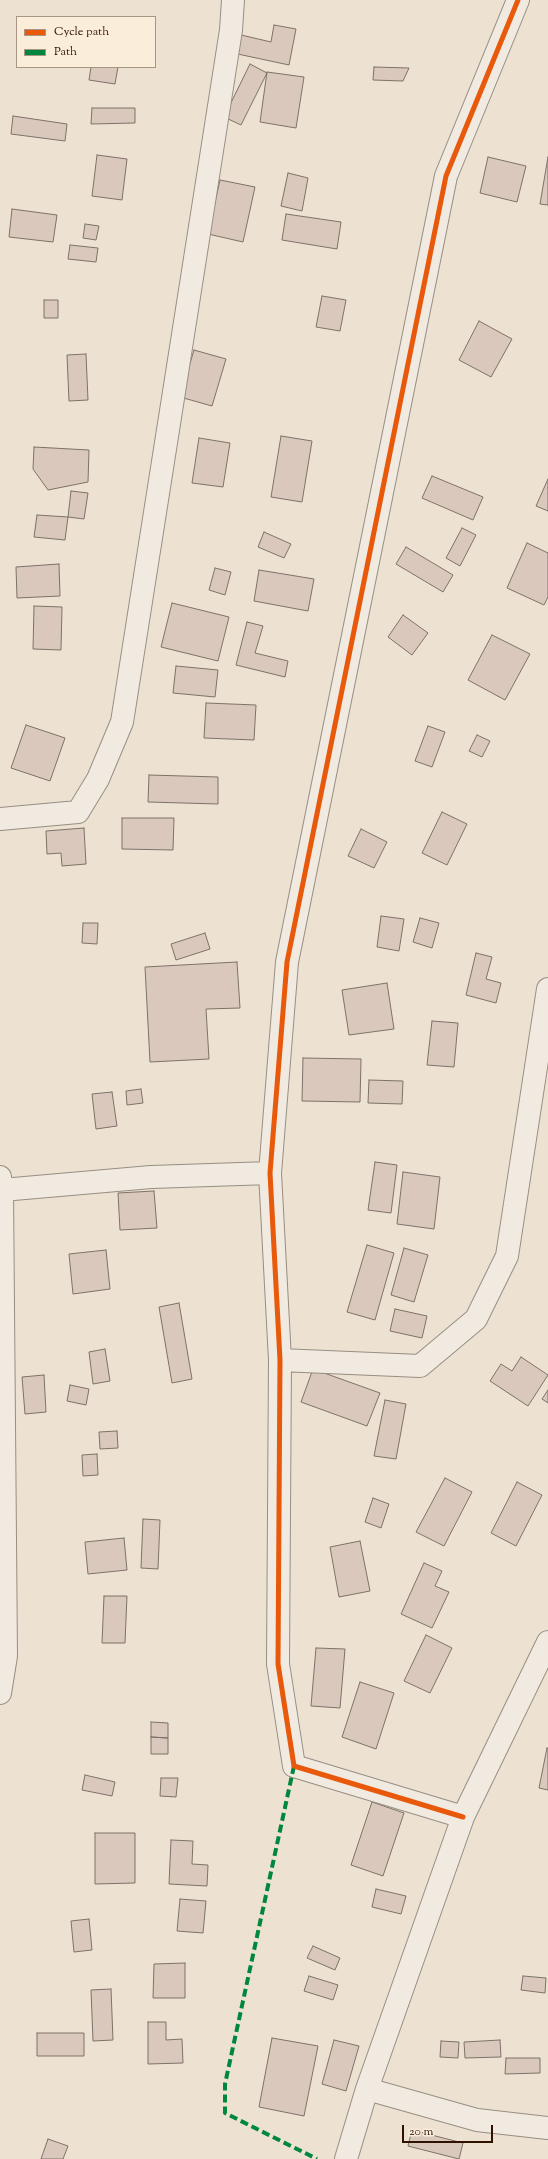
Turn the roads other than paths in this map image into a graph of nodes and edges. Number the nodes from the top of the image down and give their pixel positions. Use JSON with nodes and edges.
{"nodes":[{"id":1,"x":233,"y":0,"type":"edge"},
{"id":2,"x":518,"y":0,"type":"edge"},
{"id":3,"x":0,"y":819,"type":"edge"},
{"id":4,"x":548,"y":989,"type":"edge"},
{"id":5,"x":270,"y":1173,"type":"junction"},
{"id":6,"x":1,"y":1184,"type":"edge"},
{"id":7,"x":280,"y":1360,"type":"junction"},
{"id":8,"x":548,"y":1642,"type":"edge"},
{"id":9,"x":0,"y":1693,"type":"edge"},
{"id":10,"x":463,"y":1817,"type":"junction"},
{"id":11,"x":366,"y":2089,"type":"junction"},
{"id":12,"x":548,"y":2128,"type":"edge"},
{"id":13,"x":346,"y":2159,"type":"edge"}],
"edges":[{"from":1,"to":3,"type":"street"},
{"from":2,"to":5,"type":"street"},
{"from":4,"to":7,"type":"street"},
{"from":5,"to":6,"type":"street"},
{"from":5,"to":7,"type":"street"},
{"from":6,"to":9,"type":"street"},
{"from":7,"to":10,"type":"street"},
{"from":8,"to":10,"type":"street"},
{"from":10,"to":11,"type":"street"},
{"from":11,"to":12,"type":"street"},
{"from":11,"to":13,"type":"street"}]}
